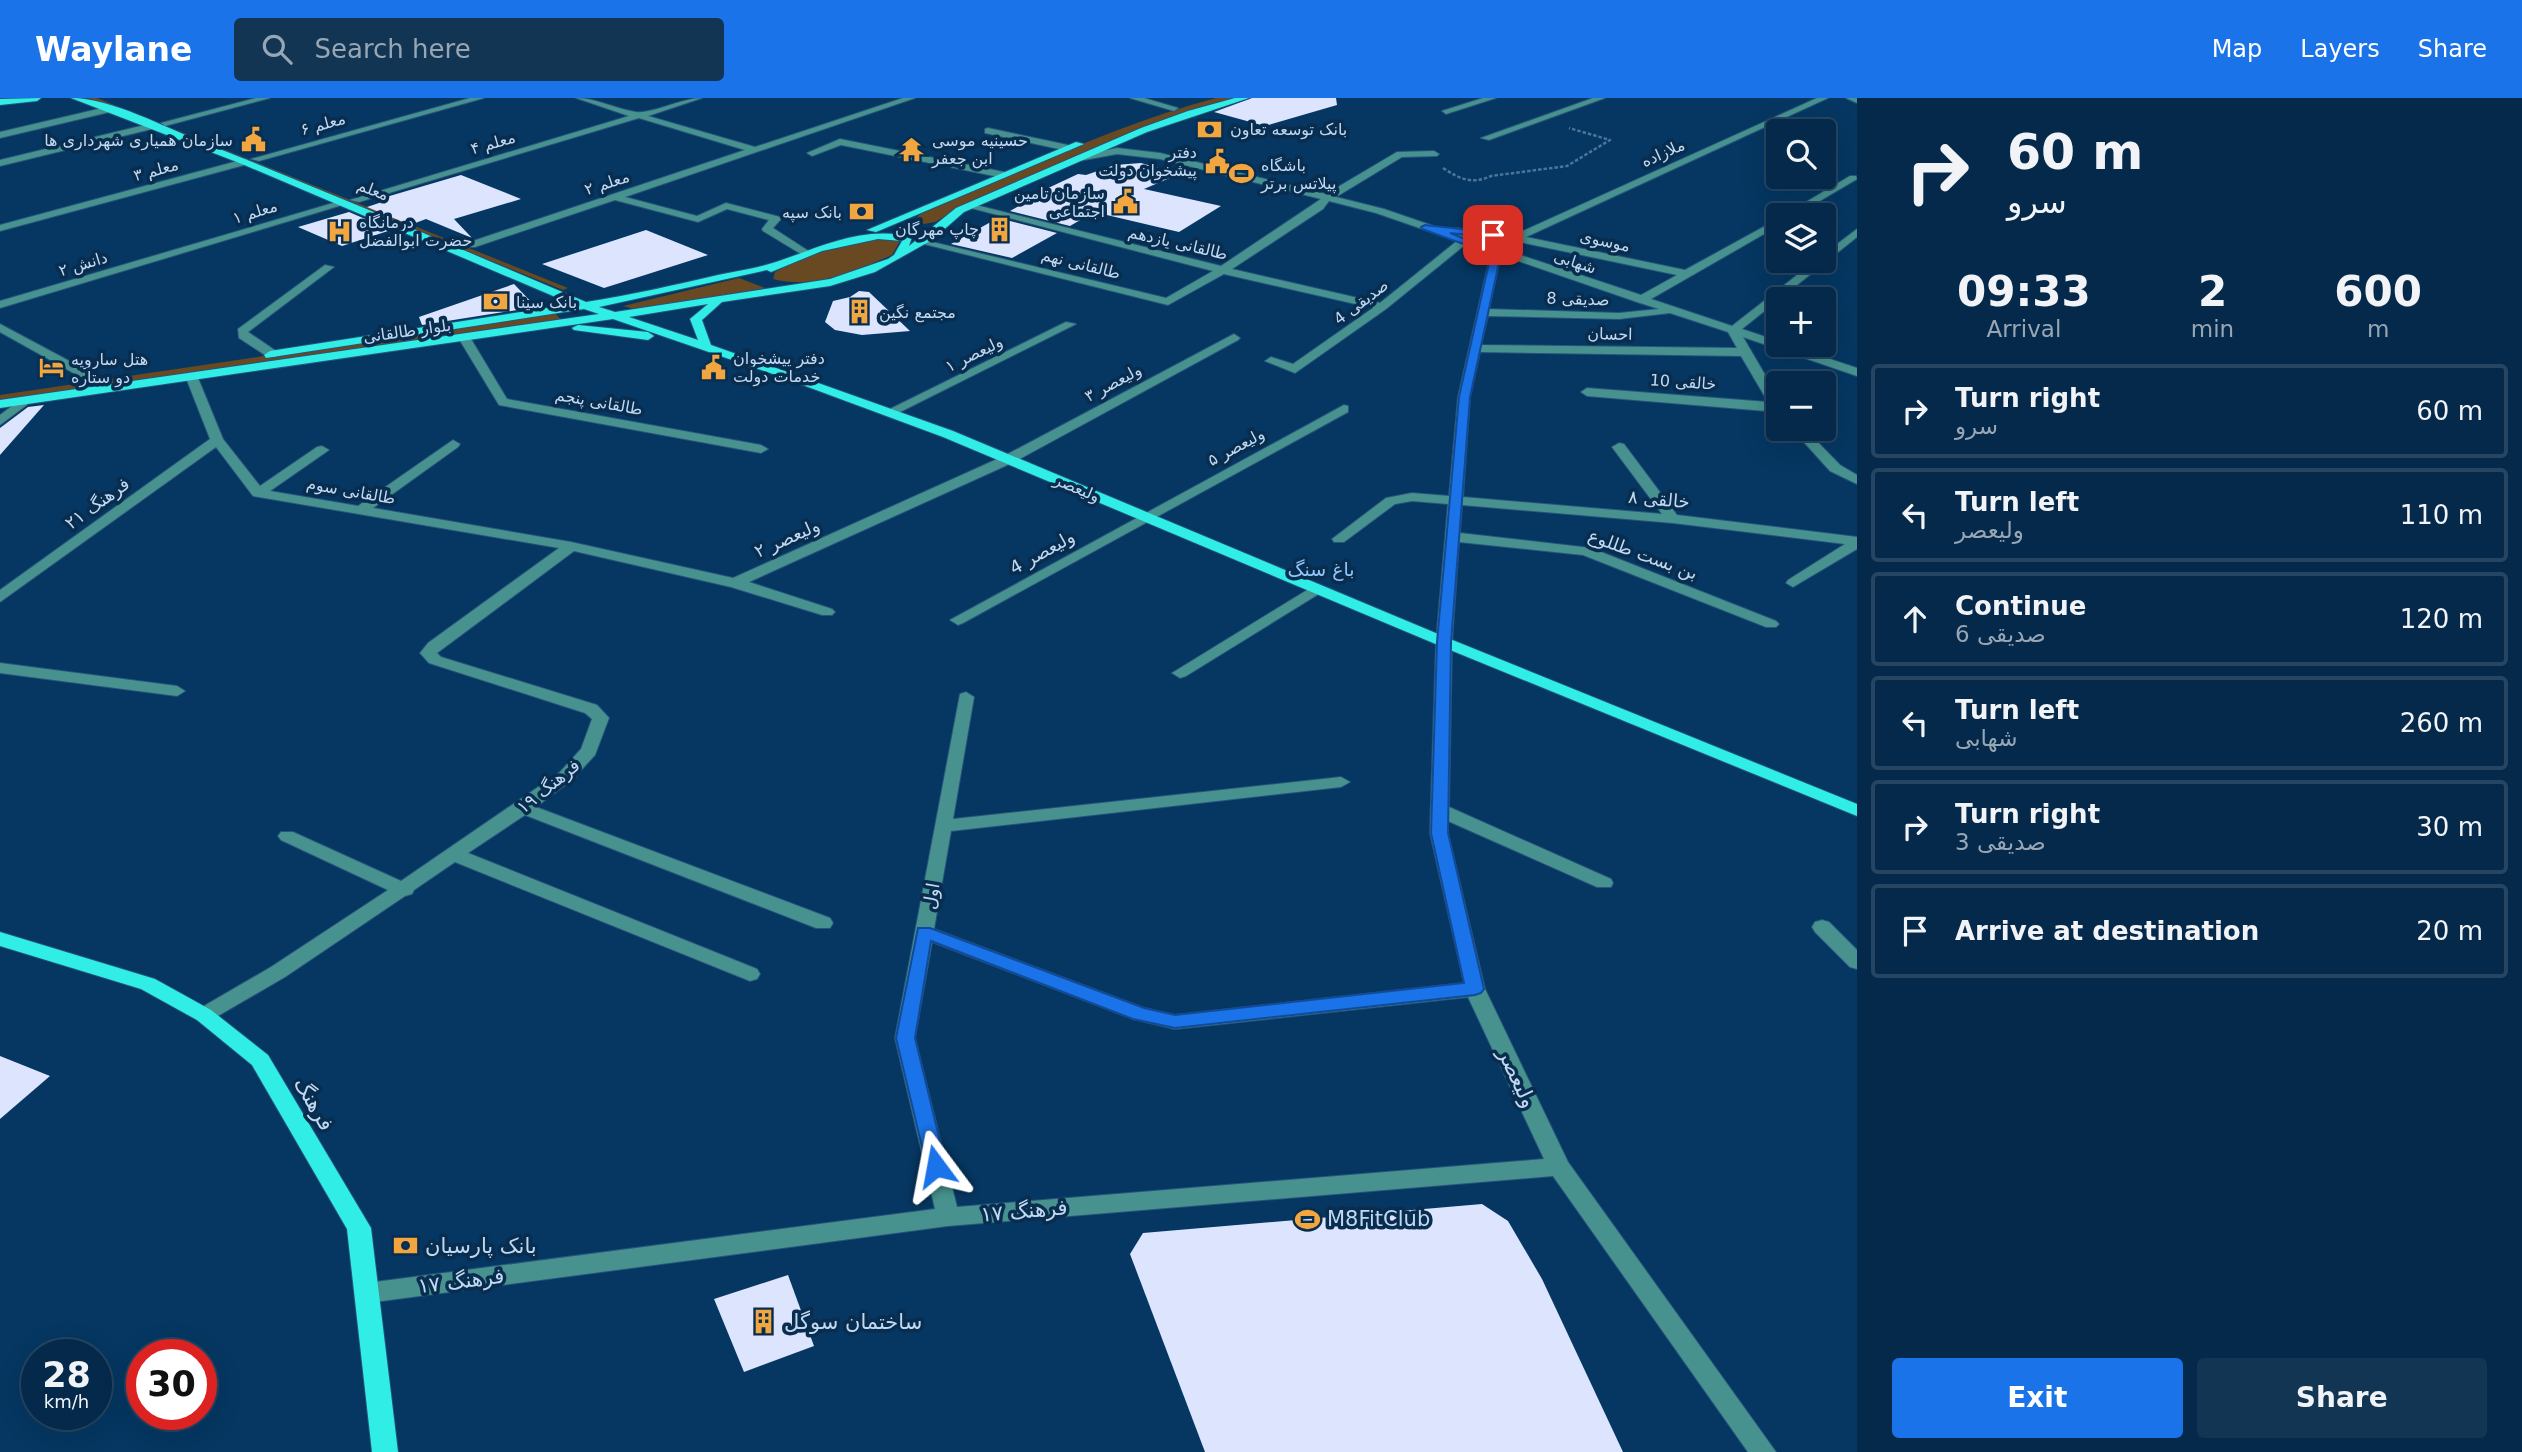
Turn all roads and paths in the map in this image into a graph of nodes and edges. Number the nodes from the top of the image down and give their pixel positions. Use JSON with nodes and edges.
{"nodes":[{"id":1,"x":37,"y":98,"type":"edge"},
{"id":2,"x":75,"y":98,"type":"edge"},
{"id":3,"x":102,"y":98,"type":"edge"},
{"id":4,"x":266,"y":98,"type":"edge"},
{"id":5,"x":480,"y":98,"type":"edge"},
{"id":6,"x":580,"y":98,"type":"edge"},
{"id":7,"x":698,"y":98,"type":"edge"},
{"id":8,"x":911,"y":98,"type":"edge"},
{"id":9,"x":1134,"y":98,"type":"edge"},
{"id":10,"x":1211,"y":98,"type":"edge"},
{"id":11,"x":1245,"y":98,"type":"edge"},
{"id":12,"x":1492,"y":98,"type":"edge"},
{"id":13,"x":1601,"y":98,"type":"edge"},
{"id":14,"x":1824,"y":98,"type":"edge"},
{"id":15,"x":1850,"y":98,"type":"edge"},
{"id":16,"x":1857,"y":100,"type":"edge"},
{"id":17,"x":0,"y":102,"type":"edge"},
{"id":18,"x":1174,"y":108,"type":"junction"},
{"id":19,"x":110,"y":109,"type":"junction"},
{"id":20,"x":1446,"y":111,"type":"dead end"},
{"id":21,"x":639,"y":116,"type":"junction"},
{"id":22,"x":1537,"y":119,"type":"junction"},
{"id":23,"x":1134,"y":122,"type":"dead end"},
{"id":24,"x":165,"y":123,"type":"junction"},
{"id":25,"x":153,"y":126,"type":"junction"},
{"id":26,"x":1144,"y":130,"type":"junction"},
{"id":27,"x":988,"y":131,"type":"dead end"},
{"id":28,"x":0,"y":135,"type":"edge"},
{"id":29,"x":1092,"y":138,"type":"dead end"},
{"id":30,"x":1486,"y":138,"type":"dead end"},
{"id":31,"x":1068,"y":148,"type":"junction"},
{"id":32,"x":754,"y":150,"type":"junction"},
{"id":33,"x":812,"y":153,"type":"dead end"},
{"id":34,"x":1434,"y":154,"type":"joint"},
{"id":35,"x":1160,"y":156,"type":"junction"},
{"id":36,"x":1072,"y":160,"type":"junction"},
{"id":37,"x":251,"y":161,"type":"junction"},
{"id":38,"x":0,"y":163,"type":"edge"},
{"id":39,"x":1004,"y":176,"type":"junction"},
{"id":40,"x":1853,"y":178,"type":"dead end"},
{"id":41,"x":615,"y":197,"type":"junction"},
{"id":42,"x":1327,"y":198,"type":"junction"},
{"id":43,"x":349,"y":201,"type":"junction"},
{"id":44,"x":1810,"y":203,"type":"edge"},
{"id":45,"x":968,"y":206,"type":"junction"},
{"id":46,"x":910,"y":215,"type":"junction"},
{"id":47,"x":953,"y":217,"type":"junction"},
{"id":48,"x":1425,"y":227,"type":"junction"},
{"id":49,"x":0,"y":228,"type":"edge"},
{"id":50,"x":1766,"y":229,"type":"edge"},
{"id":51,"x":1857,"y":232,"type":"edge"},
{"id":52,"x":1515,"y":238,"type":"junction"},
{"id":53,"x":847,"y":240,"type":"junction"},
{"id":54,"x":924,"y":241,"type":"junction"},
{"id":55,"x":1463,"y":241,"type":"junction"},
{"id":56,"x":471,"y":245,"type":"junction"},
{"id":57,"x":1836,"y":249,"type":"edge"},
{"id":58,"x":176,"y":253,"type":"joint"},
{"id":59,"x":1496,"y":253,"type":"junction"},
{"id":60,"x":806,"y":254,"type":"junction"},
{"id":61,"x":898,"y":257,"type":"junction"},
{"id":62,"x":780,"y":264,"type":"junction"},
{"id":63,"x":329,"y":267,"type":"dead end"},
{"id":64,"x":1223,"y":270,"type":"junction"},
{"id":65,"x":1806,"y":273,"type":"edge"},
{"id":66,"x":1688,"y":274,"type":"junction"},
{"id":67,"x":540,"y":284,"type":"junction"},
{"id":68,"x":818,"y":285,"type":"junction"},
{"id":69,"x":634,"y":298,"type":"junction"},
{"id":70,"x":1641,"y":300,"type":"junction"},
{"id":71,"x":721,"y":301,"type":"junction"},
{"id":72,"x":0,"y":305,"type":"edge"},
{"id":73,"x":586,"y":306,"type":"junction"},
{"id":74,"x":1382,"y":307,"type":"junction"},
{"id":75,"x":1673,"y":311,"type":"junction"},
{"id":76,"x":1483,"y":312,"type":"junction"},
{"id":77,"x":532,"y":315,"type":"junction"},
{"id":78,"x":613,"y":315,"type":"junction"},
{"id":79,"x":1070,"y":324,"type":"dead end"},
{"id":80,"x":548,"y":326,"type":"junction"},
{"id":81,"x":0,"y":327,"type":"edge"},
{"id":82,"x":1733,"y":331,"type":"junction"},
{"id":83,"x":1234,"y":338,"type":"dead end"},
{"id":84,"x":465,"y":339,"type":"junction"},
{"id":85,"x":706,"y":347,"type":"junction"},
{"id":86,"x":1475,"y":348,"type":"junction"},
{"id":87,"x":1745,"y":352,"type":"junction"},
{"id":88,"x":272,"y":355,"type":"junction"},
{"id":89,"x":1271,"y":361,"type":"dead end"},
{"id":90,"x":1857,"y":372,"type":"edge"},
{"id":91,"x":192,"y":378,"type":"junction"},
{"id":92,"x":97,"y":381,"type":"junction"},
{"id":93,"x":1766,"y":388,"type":"edge"},
{"id":94,"x":1587,"y":392,"type":"dead end"},
{"id":95,"x":0,"y":394,"type":"edge"},
{"id":96,"x":24,"y":401,"type":"junction"},
{"id":97,"x":0,"y":404,"type":"edge"},
{"id":98,"x":1766,"y":406,"type":"edge"},
{"id":99,"x":1344,"y":409,"type":"dead end"},
{"id":100,"x":892,"y":411,"type":"junction"},
{"id":101,"x":0,"y":421,"type":"edge"},
{"id":102,"x":216,"y":440,"type":"junction"},
{"id":103,"x":1809,"y":441,"type":"edge"},
{"id":104,"x":453,"y":444,"type":"dead end"},
{"id":105,"x":1619,"y":447,"type":"dead end"},
{"id":106,"x":761,"y":449,"type":"dead end"},
{"id":107,"x":322,"y":450,"type":"dead end"},
{"id":108,"x":1009,"y":459,"type":"junction"},
{"id":109,"x":1857,"y":480,"type":"edge"},
{"id":110,"x":258,"y":493,"type":"junction"},
{"id":111,"x":1457,"y":501,"type":"junction"},
{"id":112,"x":361,"y":510,"type":"junction"},
{"id":113,"x":1145,"y":516,"type":"junction"},
{"id":114,"x":1673,"y":519,"type":"junction"},
{"id":115,"x":1454,"y":537,"type":"junction"},
{"id":116,"x":1339,"y":539,"type":"dead end"},
{"id":117,"x":1857,"y":542,"type":"edge"},
{"id":118,"x":571,"y":546,"type":"junction"},
{"id":119,"x":735,"y":583,"type":"junction"},
{"id":120,"x":1793,"y":583,"type":"dead end"},
{"id":121,"x":1317,"y":589,"type":"junction"},
{"id":122,"x":0,"y":597,"type":"edge"},
{"id":123,"x":827,"y":612,"type":"dead end"},
{"id":124,"x":958,"y":621,"type":"dead end"},
{"id":125,"x":1771,"y":624,"type":"dead end"},
{"id":126,"x":1444,"y":642,"type":"junction"},
{"id":127,"x":0,"y":668,"type":"edge"},
{"id":128,"x":1180,"y":673,"type":"dead end"},
{"id":129,"x":177,"y":691,"type":"dead end"},
{"id":130,"x":966,"y":697,"type":"dead end"},
{"id":131,"x":1341,"y":782,"type":"dead end"},
{"id":132,"x":523,"y":808,"type":"junction"},
{"id":133,"x":1440,"y":810,"type":"junction"},
{"id":134,"x":1857,"y":810,"type":"edge"},
{"id":135,"x":943,"y":826,"type":"junction"},
{"id":136,"x":287,"y":836,"type":"dead end"},
{"id":137,"x":455,"y":855,"type":"junction"},
{"id":138,"x":1604,"y":883,"type":"dead end"},
{"id":139,"x":405,"y":890,"type":"junction"},
{"id":140,"x":823,"y":923,"type":"dead end"},
{"id":141,"x":1822,"y":927,"type":"dead end"},
{"id":142,"x":924,"y":932,"type":"junction"},
{"id":143,"x":0,"y":939,"type":"edge"},
{"id":144,"x":1857,"y":962,"type":"edge"},
{"id":145,"x":750,"y":974,"type":"dead end"},
{"id":146,"x":1475,"y":989,"type":"junction"},
{"id":147,"x":204,"y":1015,"type":"junction"},
{"id":148,"x":1559,"y":1167,"type":"junction"},
{"id":149,"x":948,"y":1217,"type":"junction"},
{"id":150,"x":367,"y":1293,"type":"junction"},
{"id":151,"x":385,"y":1452,"type":"edge"},
{"id":152,"x":1762,"y":1452,"type":"edge"}],
"edges":[{"from":1,"to":17,"type":"main road"},
{"from":2,"to":19,"type":"main road","name":"معلم"},
{"from":3,"to":24,"type":"main road","name":"معلم"},
{"from":4,"to":24,"type":"street"},
{"from":5,"to":37,"type":"street","name":"معلم ۶"},
{"from":6,"to":21,"type":"street"},
{"from":7,"to":21,"type":"street","name":"معلم ۴"},
{"from":8,"to":32,"type":"street","name":"معلم ٢"},
{"from":9,"to":18,"type":"street"},
{"from":10,"to":18,"type":"main road"},
{"from":11,"to":26,"type":"main road"},
{"from":12,"to":20,"type":"street"},
{"from":13,"to":22,"type":"street"},
{"from":14,"to":52,"type":"street","name":"ملازاده"},
{"from":15,"to":16,"type":"street"},
{"from":18,"to":23,"type":"main road"},
{"from":19,"to":25,"type":"main road","name":"معلم"},
{"from":19,"to":28,"type":"street"},
{"from":21,"to":32,"type":"street"},
{"from":21,"to":43,"type":"street","name":"معلم ۴"},
{"from":22,"to":30,"type":"street"},
{"from":22,"to":34,"type":"path"},
{"from":24,"to":37,"type":"main road","name":"معلم"},
{"from":25,"to":37,"type":"main road","name":"معلم"},
{"from":25,"to":38,"type":"street"},
{"from":26,"to":35,"type":"street"},
{"from":26,"to":36,"type":"main road"},
{"from":27,"to":31,"type":"street"},
{"from":29,"to":31,"type":"main road"},
{"from":31,"to":39,"type":"main road"},
{"from":32,"to":41,"type":"street","name":"معلم ٢"},
{"from":33,"to":39,"type":"street"},
{"from":34,"to":42,"type":"street","name":"طالقانی نهم"},
{"from":35,"to":36,"type":"street","name":"شهابی"},
{"from":35,"to":42,"type":"street","name":"شهابی"},
{"from":36,"to":45,"type":"main road"},
{"from":37,"to":43,"type":"main road","name":"معلم"},
{"from":37,"to":49,"type":"street","name":"معلم ۳"},
{"from":39,"to":46,"type":"main road"},
{"from":40,"to":44,"type":"street"},
{"from":41,"to":56,"type":"street","name":"معلم ٢"},
{"from":41,"to":60,"type":"street"},
{"from":42,"to":48,"type":"street","name":"شهابی"},
{"from":42,"to":64,"type":"street","name":"طالقانی نهم"},
{"from":43,"to":56,"type":"main road","name":"معلم"},
{"from":43,"to":58,"type":"street","name":"معلم ١"},
{"from":43,"to":67,"type":"main road","name":"معلم"},
{"from":45,"to":47,"type":"main road"},
{"from":45,"to":64,"type":"street","name":"طالقانی یازدهم"},
{"from":46,"to":47,"type":"main road"},
{"from":46,"to":53,"type":"main road"},
{"from":47,"to":54,"type":"main road"},
{"from":48,"to":52,"type":"street","name":"موسوی"},
{"from":48,"to":55,"type":"street","name":"شهابی"},
{"from":50,"to":66,"type":"street"},
{"from":51,"to":57,"type":"street"},
{"from":52,"to":66,"type":"street","name":"موسوی"},
{"from":53,"to":60,"type":"main road","name":"بلوار طالقانی"},
{"from":53,"to":61,"type":"main road"},
{"from":54,"to":61,"type":"main road"},
{"from":54,"to":64,"type":"street","name":"طالقانی نهم"},
{"from":55,"to":59,"type":"street","name":"شهابی"},
{"from":55,"to":74,"type":"street","name":"صدیقی 4"},
{"from":56,"to":69,"type":"main road","name":"معلم"},
{"from":58,"to":72,"type":"street","name":"دانش ٢"},
{"from":59,"to":70,"type":"street","name":"شهابی"},
{"from":59,"to":76,"type":"street"},
{"from":60,"to":62,"type":"main road","name":"بلوار طالقانی"},
{"from":61,"to":68,"type":"main road"},
{"from":62,"to":68,"type":"main road"},
{"from":62,"to":69,"type":"main road","name":"بلوار طالقانی"},
{"from":63,"to":88,"type":"street"},
{"from":64,"to":74,"type":"street","name":"طالقانی یازدهم"},
{"from":65,"to":82,"type":"street"},
{"from":66,"to":70,"type":"street"},
{"from":67,"to":73,"type":"main road","name":"معلم"},
{"from":67,"to":77,"type":"main road"},
{"from":68,"to":71,"type":"main road","name":"بلوار طالقانی"},
{"from":69,"to":73,"type":"main road","name":"بلوار طالقانی"},
{"from":70,"to":75,"type":"street","name":"شهابی"},
{"from":71,"to":78,"type":"main road","name":"بلوار طالقانی"},
{"from":71,"to":85,"type":"main road"},
{"from":73,"to":77,"type":"main road","name":"بلوار طالقانی"},
{"from":73,"to":78,"type":"main road","name":"معلم"},
{"from":74,"to":89,"type":"street","name":"صدیقی 4"},
{"from":75,"to":76,"type":"street","name":"صدیقی 8"},
{"from":75,"to":82,"type":"street","name":"شهابی"},
{"from":76,"to":86,"type":"street"},
{"from":77,"to":88,"type":"main road","name":"بلوار طالقانی"},
{"from":78,"to":80,"type":"main road","name":"بلوار طالقانی"},
{"from":78,"to":85,"type":"main road","name":"ولیعصر"},
{"from":79,"to":100,"type":"street","name":"ولیعصر ١"},
{"from":80,"to":84,"type":"main road","name":"بلوار طالقانی"},
{"from":80,"to":85,"type":"main road"},
{"from":81,"to":92,"type":"street"},
{"from":82,"to":87,"type":"street"},
{"from":82,"to":90,"type":"street","name":"شهابی"},
{"from":83,"to":108,"type":"street","name":"ولیعصر ٣"},
{"from":84,"to":91,"type":"main road","name":"بلوار طالقانی"},
{"from":84,"to":106,"type":"street","name":"طالقانی پنجم"},
{"from":85,"to":100,"type":"main road","name":"ولیعصر"},
{"from":86,"to":87,"type":"street","name":"احسان"},
{"from":86,"to":111,"type":"street"},
{"from":87,"to":93,"type":"street"},
{"from":88,"to":92,"type":"main road","name":"بلوار طالقانی"},
{"from":91,"to":96,"type":"main road","name":"بلوار طالقانی"},
{"from":91,"to":102,"type":"street"},
{"from":92,"to":95,"type":"main road","name":"بلوار طالقانی"},
{"from":94,"to":98,"type":"street","name":"خالقی 10"},
{"from":96,"to":97,"type":"main road","name":"بلوار طالقانی"},
{"from":96,"to":101,"type":"street"},
{"from":99,"to":113,"type":"street","name":"ولیعصر ۵"},
{"from":100,"to":108,"type":"main road","name":"ولیعصر"},
{"from":102,"to":110,"type":"street"},
{"from":102,"to":122,"type":"street","name":"فرهنگ ۲۱"},
{"from":103,"to":109,"type":"street"},
{"from":104,"to":112,"type":"street"},
{"from":105,"to":114,"type":"street"},
{"from":107,"to":110,"type":"street"},
{"from":108,"to":113,"type":"main road","name":"ولیعصر"},
{"from":108,"to":119,"type":"street","name":"ولیعصر ٢"},
{"from":110,"to":112,"type":"street","name":"طالقانی سوم"},
{"from":111,"to":114,"type":"street","name":"خالقی ۸"},
{"from":111,"to":115,"type":"street"},
{"from":111,"to":116,"type":"street","name":"خالقی ۸"},
{"from":112,"to":118,"type":"street","name":"طالقانی سوم"},
{"from":113,"to":121,"type":"main road","name":"ولیعصر"},
{"from":113,"to":124,"type":"street","name":"ولیعصر 4"},
{"from":114,"to":117,"type":"street","name":"خالقی ۸"},
{"from":115,"to":125,"type":"street","name":"بن بست طللوع"},
{"from":115,"to":126,"type":"street"},
{"from":117,"to":120,"type":"street"},
{"from":118,"to":119,"type":"street"},
{"from":118,"to":132,"type":"street","name":"فرهنگ ۱۹"},
{"from":119,"to":123,"type":"street"},
{"from":121,"to":126,"type":"main road","name":"ولیعصر"},
{"from":121,"to":128,"type":"street"},
{"from":126,"to":133,"type":"street","name":"ولیعصر"},
{"from":126,"to":134,"type":"main road","name":"ولیعصر"},
{"from":127,"to":129,"type":"street"},
{"from":130,"to":135,"type":"street","name":"اول"},
{"from":131,"to":135,"type":"street"},
{"from":132,"to":137,"type":"street","name":"فرهنگ ۱۹"},
{"from":132,"to":140,"type":"street"},
{"from":133,"to":138,"type":"street"},
{"from":133,"to":146,"type":"street","name":"ولیعصر"},
{"from":135,"to":142,"type":"street","name":"اول"},
{"from":136,"to":139,"type":"street"},
{"from":137,"to":139,"type":"street","name":"فرهنگ ۱۹"},
{"from":137,"to":145,"type":"street"},
{"from":139,"to":147,"type":"street","name":"فرهنگ ۱۹"},
{"from":141,"to":144,"type":"street"},
{"from":142,"to":146,"type":"street"},
{"from":142,"to":149,"type":"street","name":"اول"},
{"from":143,"to":147,"type":"main road","name":"فرهنگ"},
{"from":146,"to":148,"type":"street","name":"ولیعصر"},
{"from":147,"to":150,"type":"main road","name":"فرهنگ"},
{"from":148,"to":149,"type":"street","name":"فرهنگ ۱۷"},
{"from":148,"to":152,"type":"street","name":"ولیعصر"},
{"from":149,"to":150,"type":"street","name":"فرهنگ ۱۷"},
{"from":150,"to":151,"type":"main road","name":"فرهنگ"}]}
